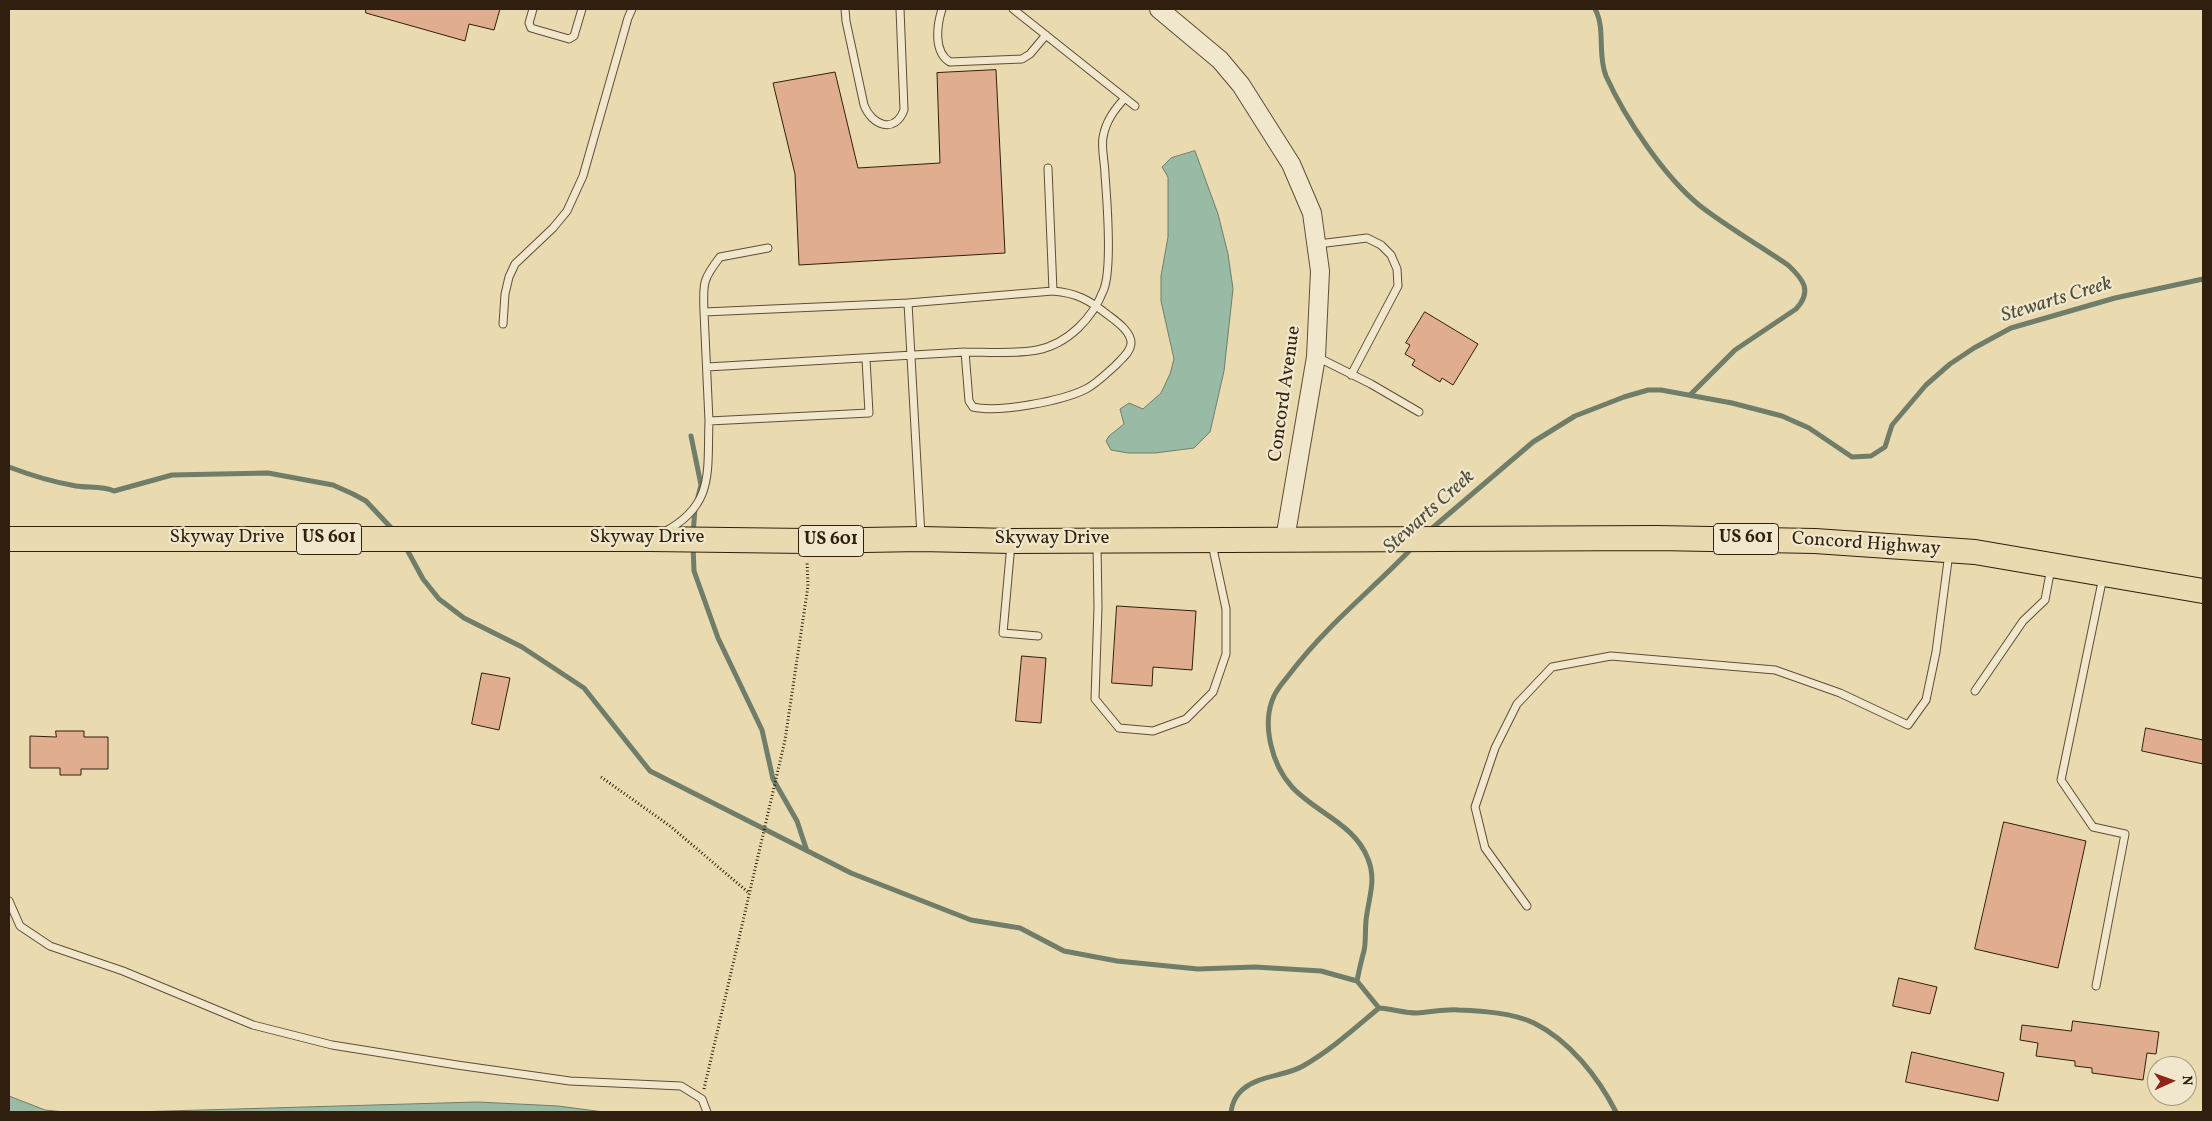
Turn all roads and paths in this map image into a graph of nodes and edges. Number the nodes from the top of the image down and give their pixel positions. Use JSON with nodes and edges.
{"nodes":[{"id":1,"x":533,"y":9,"type":"edge"},
{"id":2,"x":582,"y":9,"type":"edge"},
{"id":3,"x":632,"y":9,"type":"edge"},
{"id":4,"x":845,"y":9,"type":"edge"},
{"id":5,"x":900,"y":9,"type":"edge"},
{"id":6,"x":942,"y":9,"type":"edge"},
{"id":7,"x":1013,"y":9,"type":"edge"},
{"id":8,"x":1159,"y":9,"type":"edge"},
{"id":9,"x":1046,"y":35,"type":"junction"},
{"id":10,"x":1125,"y":98,"type":"junction"},
{"id":11,"x":1135,"y":106,"type":"dead end"},
{"id":12,"x":1048,"y":168,"type":"dead end"},
{"id":13,"x":1316,"y":244,"type":"junction"},
{"id":14,"x":768,"y":248,"type":"dead end"},
{"id":15,"x":1053,"y":291,"type":"junction"},
{"id":16,"x":908,"y":303,"type":"junction"},
{"id":17,"x":1095,"y":305,"type":"junction"},
{"id":18,"x":704,"y":312,"type":"junction"},
{"id":19,"x":503,"y":324,"type":"dead end"},
{"id":20,"x":965,"y":352,"type":"junction"},
{"id":21,"x":911,"y":357,"type":"junction"},
{"id":22,"x":1316,"y":357,"type":"junction"},
{"id":23,"x":866,"y":359,"type":"junction"},
{"id":24,"x":706,"y":367,"type":"junction"},
{"id":25,"x":1352,"y":374,"type":"junction"},
{"id":26,"x":1419,"y":412,"type":"dead end"},
{"id":27,"x":709,"y":421,"type":"junction"},
{"id":28,"x":9,"y":539,"type":"edge"},
{"id":29,"x":650,"y":539,"type":"junction"},
{"id":30,"x":921,"y":539,"type":"junction"},
{"id":31,"x":1210,"y":539,"type":"junction"},
{"id":32,"x":1285,"y":539,"type":"junction"},
{"id":33,"x":1097,"y":540,"type":"junction"},
{"id":34,"x":807,"y":541,"type":"junction"},
{"id":35,"x":1012,"y":541,"type":"junction"},
{"id":36,"x":1950,"y":551,"type":"junction"},
{"id":37,"x":2051,"y":565,"type":"junction"},
{"id":38,"x":2104,"y":574,"type":"junction"},
{"id":39,"x":2203,"y":591,"type":"edge"},
{"id":40,"x":1038,"y":636,"type":"dead end"},
{"id":41,"x":1975,"y":691,"type":"dead end"},
{"id":42,"x":601,"y":777,"type":"dead end"},
{"id":43,"x":749,"y":893,"type":"junction"},
{"id":44,"x":9,"y":902,"type":"edge"},
{"id":45,"x":1527,"y":906,"type":"dead end"},
{"id":46,"x":2096,"y":986,"type":"dead end"},
{"id":47,"x":702,"y":1099,"type":"junction"},
{"id":48,"x":707,"y":1112,"type":"edge"}],
"edges":[{"from":1,"to":2,"type":"lane"},
{"from":3,"to":19,"type":"lane"},
{"from":4,"to":5,"type":"lane"},
{"from":6,"to":9,"type":"lane"},
{"from":7,"to":9,"type":"lane"},
{"from":8,"to":13,"type":"street","name":"Concord Avenue"},
{"from":9,"to":10,"type":"lane"},
{"from":10,"to":11,"type":"lane"},
{"from":10,"to":17,"type":"lane"},
{"from":12,"to":15,"type":"lane"},
{"from":13,"to":22,"type":"street","name":"Concord Avenue"},
{"from":13,"to":25,"type":"lane"},
{"from":14,"to":18,"type":"lane"},
{"from":15,"to":16,"type":"lane"},
{"from":15,"to":17,"type":"lane"},
{"from":16,"to":18,"type":"lane"},
{"from":16,"to":21,"type":"lane"},
{"from":17,"to":20,"type":"lane"},
{"from":17,"to":20,"type":"lane"},
{"from":18,"to":24,"type":"lane"},
{"from":20,"to":21,"type":"lane"},
{"from":21,"to":23,"type":"lane"},
{"from":21,"to":30,"type":"lane"},
{"from":22,"to":25,"type":"lane"},
{"from":22,"to":32,"type":"street","name":"Concord Avenue"},
{"from":23,"to":24,"type":"lane"},
{"from":23,"to":27,"type":"lane"},
{"from":24,"to":27,"type":"lane"},
{"from":25,"to":26,"type":"lane"},
{"from":27,"to":29,"type":"lane"},
{"from":28,"to":29,"type":"highway","name":"Skyway Drive","number":"US 601"},
{"from":29,"to":34,"type":"highway","name":"Skyway Drive","number":"US 601"},
{"from":30,"to":34,"type":"highway","name":"Skyway Drive","number":"US 601"},
{"from":30,"to":35,"type":"highway","name":"Skyway Drive","number":"US 601"},
{"from":31,"to":32,"type":"highway","name":"Skyway Drive","number":"US 601"},
{"from":31,"to":33,"type":"highway","name":"Skyway Drive","number":"US 601"},
{"from":31,"to":33,"type":"lane"},
{"from":32,"to":36,"type":"highway","name":"Concord Highway","number":"US 601"},
{"from":33,"to":35,"type":"highway","name":"Skyway Drive","number":"US 601"},
{"from":34,"to":43,"type":"path"},
{"from":35,"to":40,"type":"lane"},
{"from":36,"to":37,"type":"highway","name":"Concord Highway","number":"US 601"},
{"from":36,"to":45,"type":"lane"},
{"from":37,"to":38,"type":"highway","name":"Concord Highway","number":"US 601"},
{"from":37,"to":41,"type":"lane"},
{"from":38,"to":39,"type":"highway","name":"Concord Highway","number":"US 601"},
{"from":38,"to":46,"type":"lane"},
{"from":42,"to":43,"type":"path"},
{"from":43,"to":47,"type":"path"},
{"from":44,"to":47,"type":"lane"},
{"from":47,"to":48,"type":"lane"}]}
